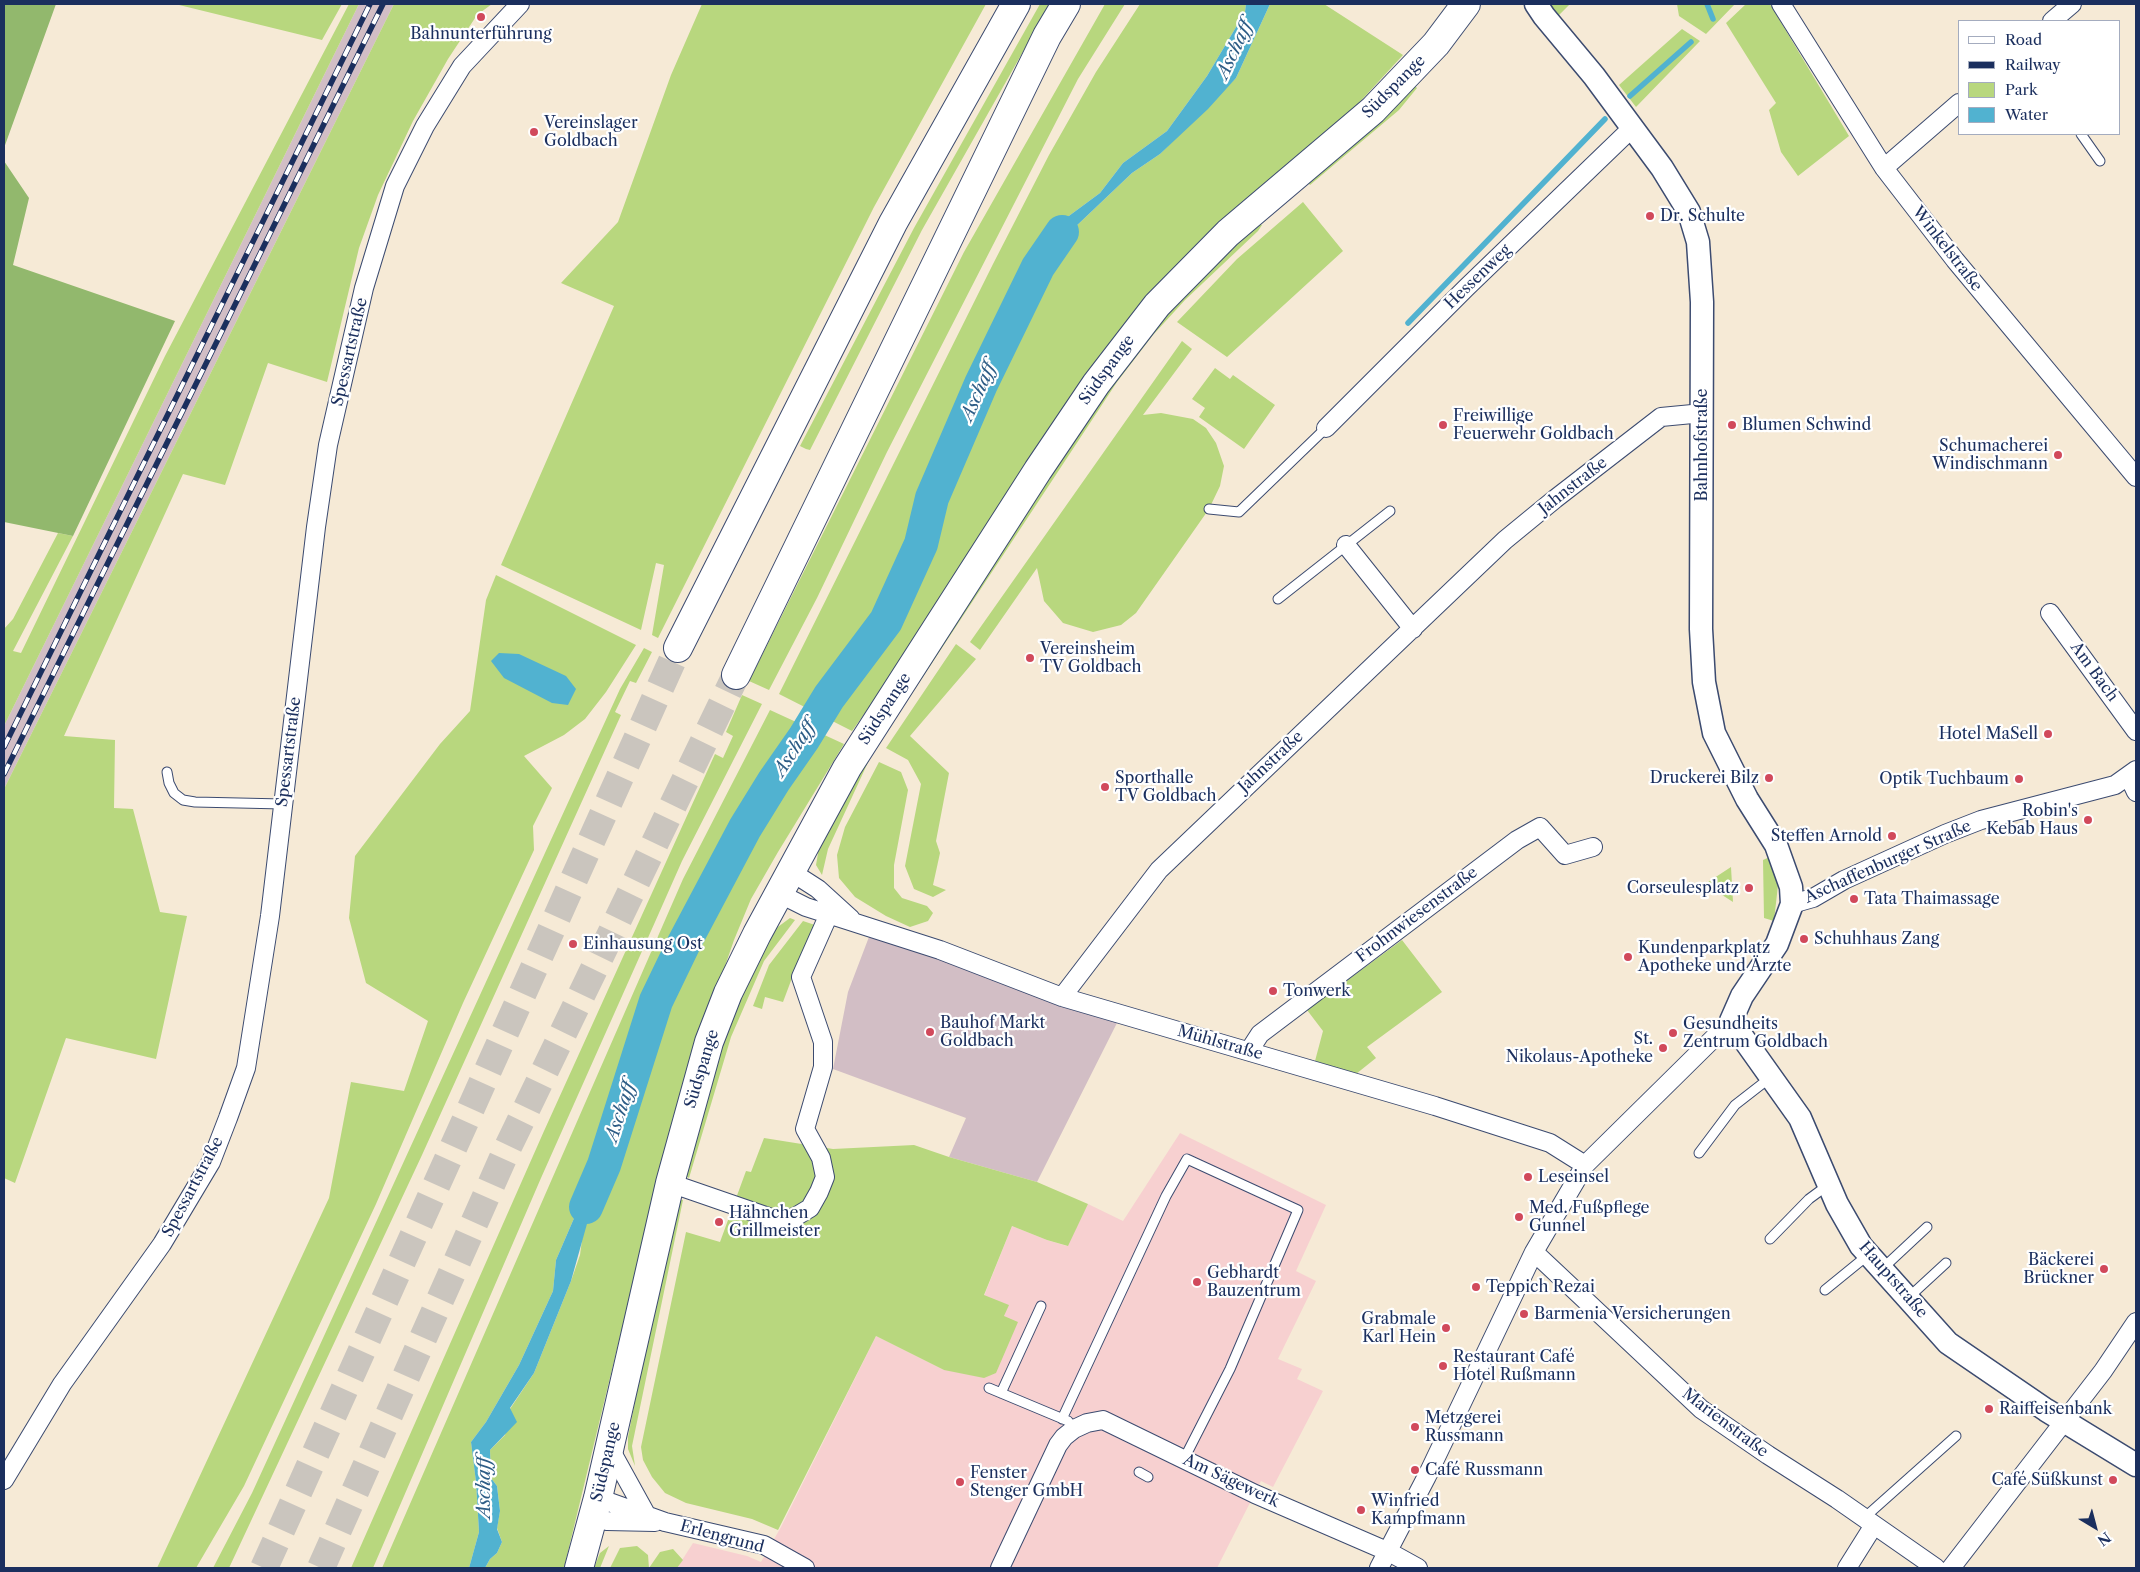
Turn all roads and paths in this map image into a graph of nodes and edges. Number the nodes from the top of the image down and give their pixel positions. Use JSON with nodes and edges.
{"nodes":[{"id":1,"x":520,"y":4,"type":"edge"},
{"id":2,"x":1016,"y":4,"type":"edge"},
{"id":3,"x":1066,"y":4,"type":"edge"},
{"id":4,"x":1466,"y":4,"type":"edge"},
{"id":5,"x":1781,"y":4,"type":"edge"},
{"id":6,"x":2072,"y":4,"type":"edge"},
{"id":7,"x":1536,"y":8,"type":"edge"},
{"id":8,"x":2053,"y":20,"type":"edge"},
{"id":9,"x":1958,"y":104,"type":"edge"},
{"id":10,"x":1632,"y":128,"type":"junction"},
{"id":11,"x":2082,"y":135,"type":"edge"},
{"id":12,"x":2100,"y":161,"type":"dead end"},
{"id":13,"x":1884,"y":168,"type":"junction"},
{"id":14,"x":1703,"y":414,"type":"junction"},
{"id":15,"x":1326,"y":428,"type":"joint"},
{"id":16,"x":2136,"y":477,"type":"edge"},
{"id":17,"x":1209,"y":509,"type":"dead end"},
{"id":18,"x":1390,"y":512,"type":"dead end"},
{"id":19,"x":1346,"y":545,"type":"junction"},
{"id":20,"x":1278,"y":599,"type":"dead end"},
{"id":21,"x":2050,"y":613,"type":"dead end"},
{"id":22,"x":1413,"y":628,"type":"junction"},
{"id":23,"x":678,"y":648,"type":"tunnel mouth"},
{"id":24,"x":736,"y":675,"type":"tunnel mouth"},
{"id":25,"x":2136,"y":731,"type":"edge"},
{"id":26,"x":167,"y":772,"type":"dead end"},
{"id":27,"x":2134,"y":780,"type":"edge"},
{"id":28,"x":284,"y":804,"type":"junction"},
{"id":29,"x":1593,"y":847,"type":"dead end"},
{"id":30,"x":784,"y":882,"type":"junction"},
{"id":31,"x":1792,"y":904,"type":"junction"},
{"id":32,"x":829,"y":914,"type":"junction"},
{"id":33,"x":854,"y":921,"type":"junction"},
{"id":34,"x":1062,"y":997,"type":"junction"},
{"id":35,"x":1731,"y":1021,"type":"junction"},
{"id":36,"x":1249,"y":1052,"type":"junction"},
{"id":37,"x":1772,"y":1077,"type":"junction"},
{"id":38,"x":1699,"y":1154,"type":"dead end"},
{"id":39,"x":1585,"y":1165,"type":"junction"},
{"id":40,"x":670,"y":1183,"type":"junction"},
{"id":41,"x":1829,"y":1185,"type":"junction"},
{"id":42,"x":1927,"y":1226,"type":"dead end"},
{"id":43,"x":1770,"y":1239,"type":"dead end"},
{"id":44,"x":1534,"y":1252,"type":"junction"},
{"id":45,"x":1875,"y":1262,"type":"junction"},
{"id":46,"x":1946,"y":1263,"type":"dead end"},
{"id":47,"x":1825,"y":1290,"type":"dead end"},
{"id":48,"x":1907,"y":1298,"type":"junction"},
{"id":49,"x":1041,"y":1306,"type":"dead end"},
{"id":50,"x":2135,"y":1328,"type":"edge"},
{"id":51,"x":988,"y":1388,"type":"dead end"},
{"id":52,"x":1001,"y":1393,"type":"junction"},
{"id":53,"x":2062,"y":1421,"type":"junction"},
{"id":54,"x":1068,"y":1424,"type":"junction"},
{"id":55,"x":1956,"y":1436,"type":"dead end"},
{"id":56,"x":609,"y":1447,"type":"junction"},
{"id":57,"x":1184,"y":1459,"type":"junction"},
{"id":58,"x":2136,"y":1465,"type":"edge"},
{"id":59,"x":1139,"y":1472,"type":"dead end"},
{"id":60,"x":1148,"y":1477,"type":"dead end"},
{"id":61,"x":4,"y":1480,"type":"edge"},
{"id":62,"x":596,"y":1508,"type":"junction"},
{"id":63,"x":646,"y":1514,"type":"junction"},
{"id":64,"x":1869,"y":1521,"type":"junction"},
{"id":65,"x":665,"y":1522,"type":"junction"},
{"id":66,"x":1389,"y":1552,"type":"junction"},
{"id":67,"x":579,"y":1568,"type":"edge"},
{"id":68,"x":805,"y":1568,"type":"edge"},
{"id":69,"x":1000,"y":1568,"type":"edge"},
{"id":70,"x":1379,"y":1568,"type":"edge"},
{"id":71,"x":1418,"y":1568,"type":"edge"},
{"id":72,"x":1847,"y":1568,"type":"edge"},
{"id":73,"x":1936,"y":1568,"type":"edge"},
{"id":74,"x":1951,"y":1568,"type":"edge"}],
"edges":[{"from":1,"to":28,"type":"street","name":"Spessartstraße"},
{"from":2,"to":23,"type":"main road"},
{"from":3,"to":24,"type":"main road"},
{"from":4,"to":30,"type":"main road","name":"Südspange"},
{"from":5,"to":13,"type":"street","name":"Winkelstraße"},
{"from":6,"to":8,"type":"street"},
{"from":7,"to":10,"type":"street","name":"Bahnhofstraße"},
{"from":9,"to":13,"type":"street"},
{"from":10,"to":14,"type":"street","name":"Bahnhofstraße"},
{"from":10,"to":15,"type":"street","name":"Hessenweg"},
{"from":11,"to":12,"type":"lane"},
{"from":13,"to":16,"type":"street","name":"Winkelstraße"},
{"from":14,"to":22,"type":"street","name":"Jahnstraße"},
{"from":14,"to":31,"type":"street","name":"Bahnhofstraße"},
{"from":15,"to":17,"type":"lane"},
{"from":18,"to":19,"type":"lane"},
{"from":19,"to":20,"type":"lane"},
{"from":19,"to":22,"type":"street"},
{"from":21,"to":25,"type":"street","name":"Am Bach"},
{"from":22,"to":34,"type":"street","name":"Jahnstraße"},
{"from":26,"to":28,"type":"lane"},
{"from":27,"to":31,"type":"street","name":"Aschaffenburger Straße"},
{"from":28,"to":61,"type":"street","name":"Spessartstraße"},
{"from":29,"to":36,"type":"street","name":"Frohnwiesenstraße"},
{"from":30,"to":32,"type":"street","name":"Mühlstraße"},
{"from":30,"to":33,"type":"street","name":"Mühlstraße"},
{"from":30,"to":40,"type":"main road","name":"Südspange"},
{"from":31,"to":35,"type":"street","name":"Aschaffenburger Straße"},
{"from":32,"to":33,"type":"street","name":"Mühlstraße"},
{"from":32,"to":40,"type":"street"},
{"from":33,"to":34,"type":"street","name":"Mühlstraße"},
{"from":34,"to":36,"type":"street","name":"Mühlstraße"},
{"from":35,"to":37,"type":"street","name":"Hauptstraße"},
{"from":35,"to":39,"type":"street","name":"Aschaffenburger Straße"},
{"from":36,"to":39,"type":"street","name":"Mühlstraße"},
{"from":37,"to":38,"type":"lane"},
{"from":37,"to":41,"type":"street","name":"Hauptstraße"},
{"from":39,"to":44,"type":"street","name":"Aschaffenburger Straße"},
{"from":40,"to":56,"type":"main road","name":"Südspange"},
{"from":41,"to":43,"type":"lane"},
{"from":41,"to":45,"type":"street","name":"Hauptstraße"},
{"from":42,"to":45,"type":"lane"},
{"from":44,"to":64,"type":"street","name":"Marienstraße"},
{"from":44,"to":66,"type":"street","name":"Aschaffenburger Straße"},
{"from":45,"to":47,"type":"lane"},
{"from":45,"to":48,"type":"street","name":"Hauptstraße"},
{"from":46,"to":48,"type":"lane"},
{"from":48,"to":53,"type":"street","name":"Hauptstraße"},
{"from":49,"to":52,"type":"lane"},
{"from":50,"to":53,"type":"street"},
{"from":51,"to":52,"type":"lane"},
{"from":52,"to":54,"type":"lane"},
{"from":53,"to":58,"type":"street","name":"Hauptstraße"},
{"from":53,"to":74,"type":"street"},
{"from":54,"to":57,"type":"street","name":"Am Sägewerk"},
{"from":54,"to":57,"type":"lane"},
{"from":54,"to":69,"type":"street","name":"Am Sägewerk"},
{"from":55,"to":64,"type":"lane"},
{"from":56,"to":62,"type":"main road","name":"Südspange"},
{"from":56,"to":63,"type":"street"},
{"from":57,"to":66,"type":"street","name":"Am Sägewerk"},
{"from":59,"to":60,"type":"lane"},
{"from":62,"to":63,"type":"street","name":"Erlengrund"},
{"from":62,"to":65,"type":"street","name":"Erlengrund"},
{"from":62,"to":67,"type":"main road","name":"Südspange"},
{"from":63,"to":65,"type":"street","name":"Erlengrund"},
{"from":64,"to":72,"type":"street"},
{"from":64,"to":73,"type":"street","name":"Marienstraße"},
{"from":65,"to":68,"type":"street","name":"Erlengrund"},
{"from":66,"to":70,"type":"street","name":"Aschaffenburger Straße"},
{"from":66,"to":71,"type":"street","name":"Am Sägewerk"}]}
